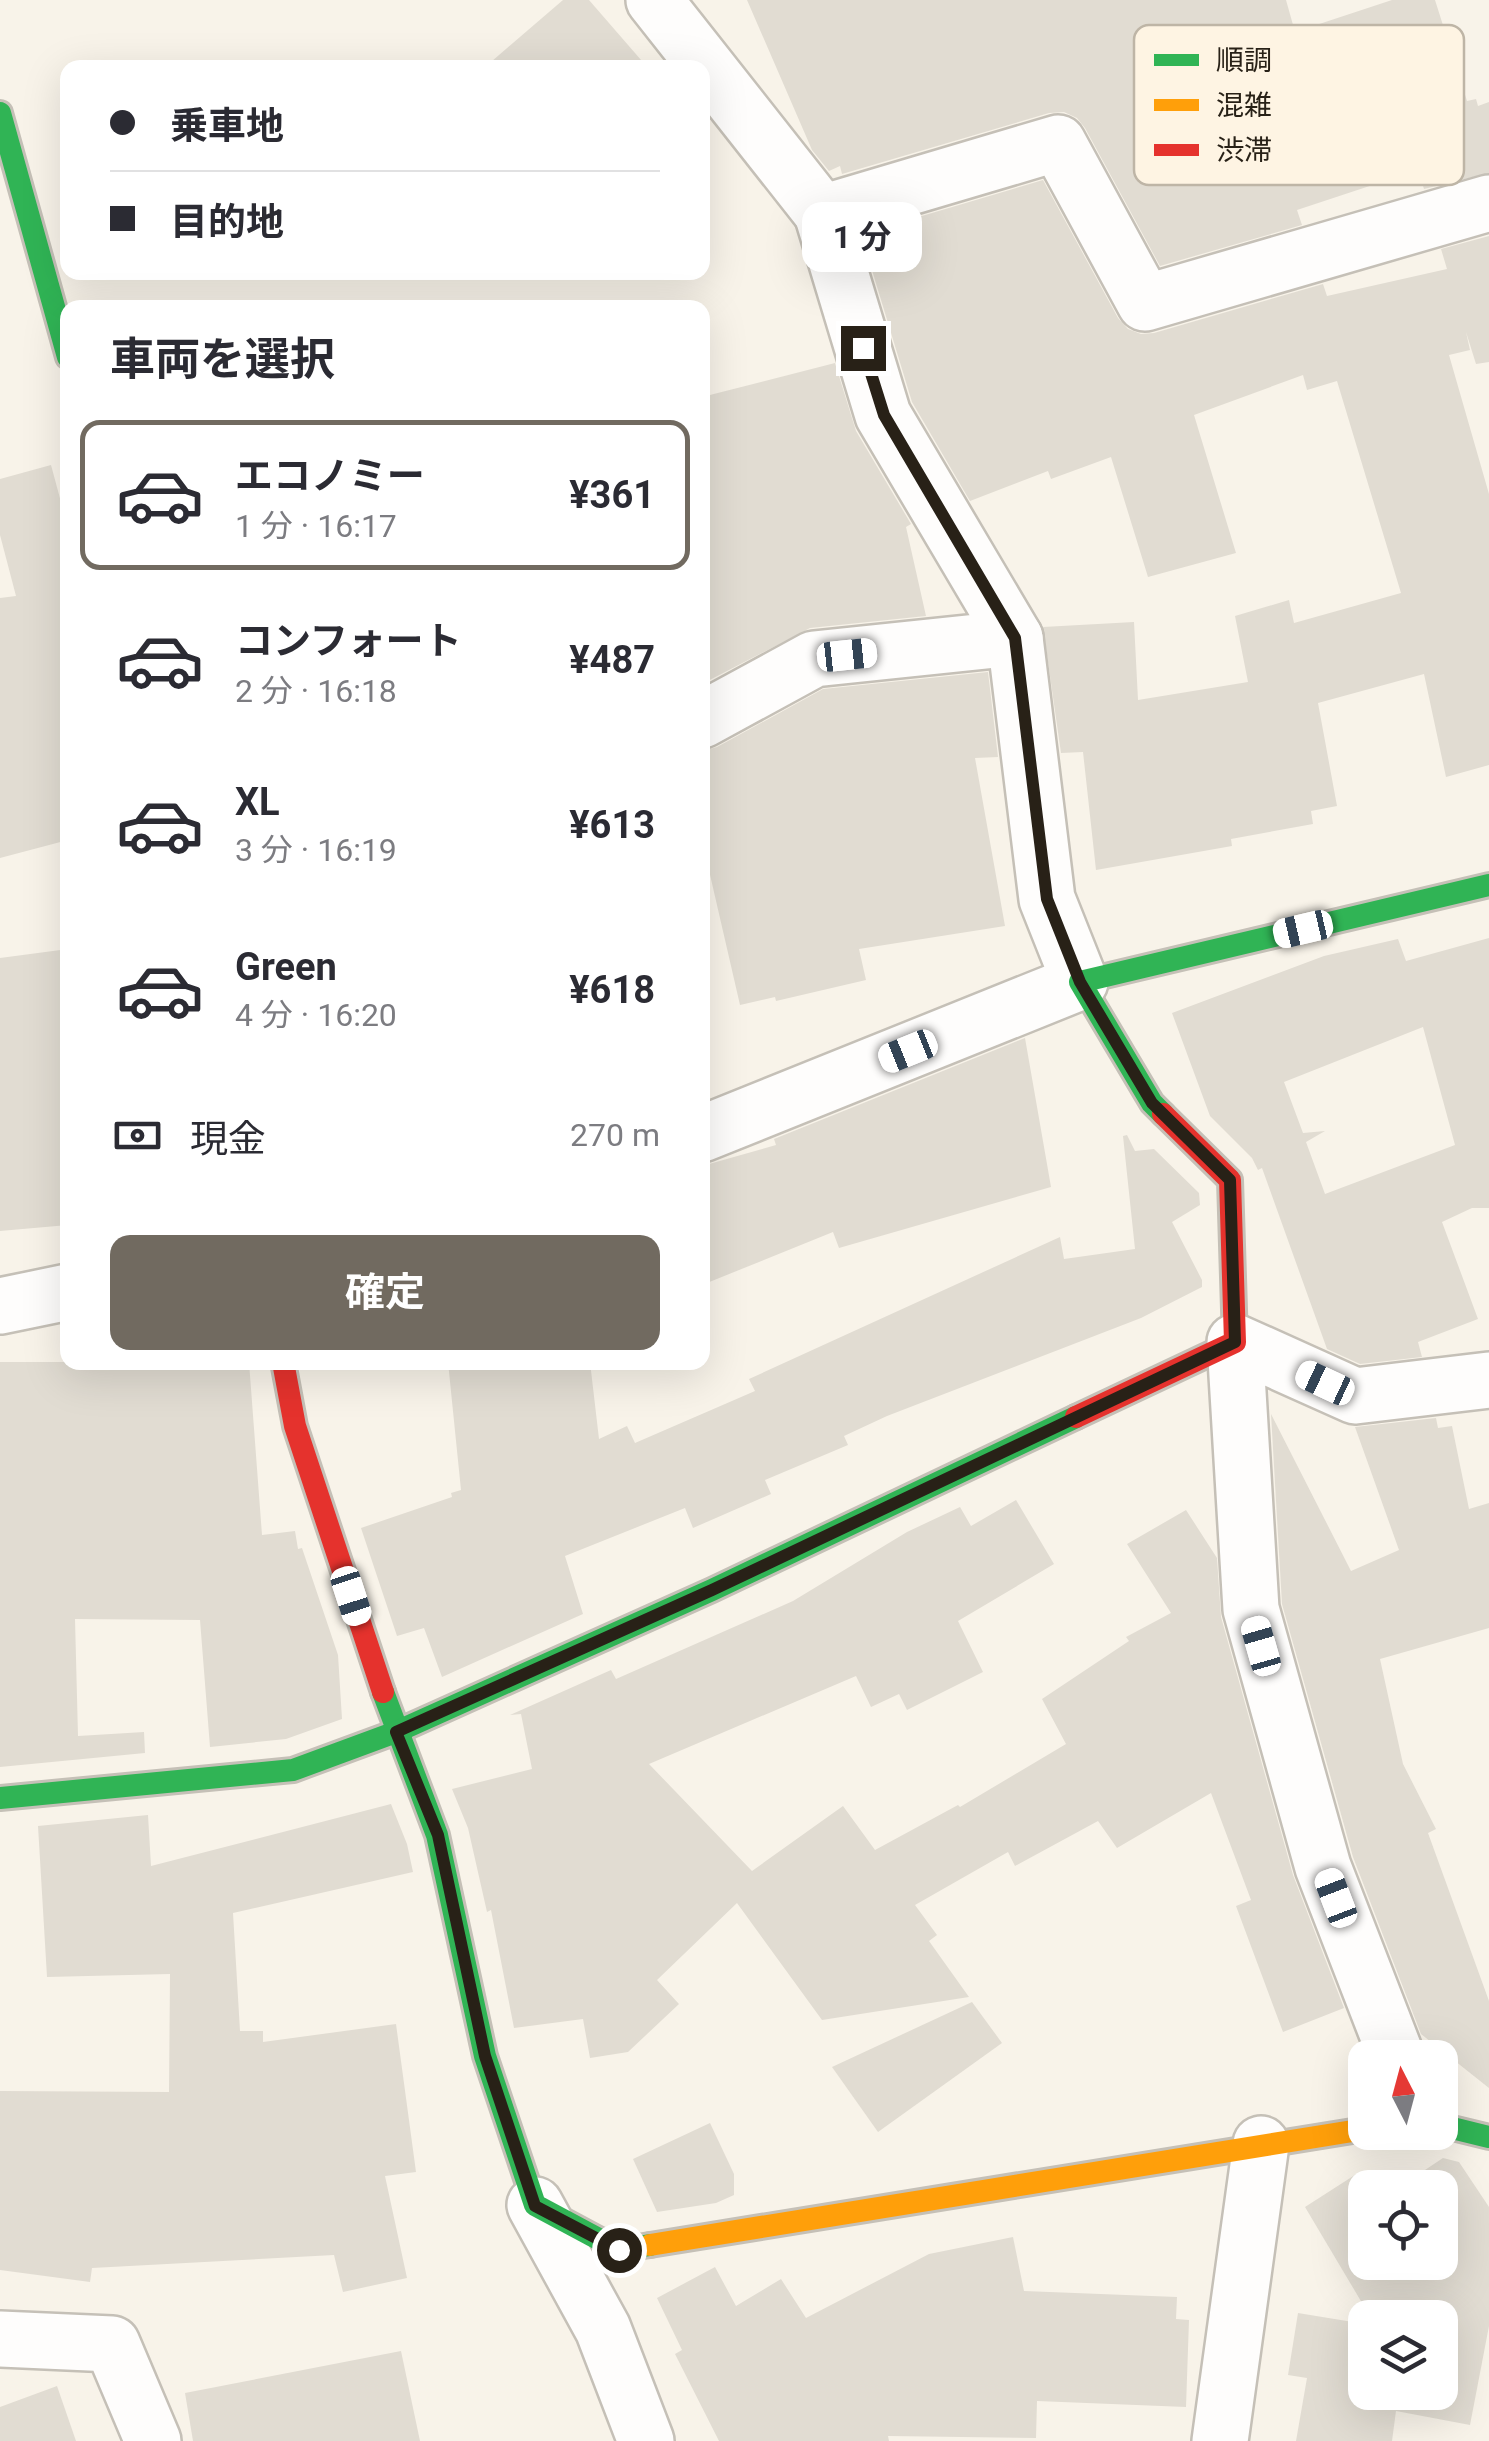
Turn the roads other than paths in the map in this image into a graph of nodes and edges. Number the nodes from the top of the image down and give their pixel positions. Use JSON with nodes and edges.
{"nodes":[{"id":1,"x":654,"y":0,"type":"edge"},
{"id":2,"x":701,"y":60,"type":"edge"},
{"id":3,"x":710,"y":71,"type":"edge"},
{"id":4,"x":0,"y":114,"type":"edge"},
{"id":5,"x":1489,"y":204,"type":"edge"},
{"id":6,"x":822,"y":214,"type":"junction"},
{"id":7,"x":60,"y":328,"type":"edge"},
{"id":8,"x":1015,"y":638,"type":"junction"},
{"id":9,"x":710,"y":716,"type":"edge"},
{"id":10,"x":1489,"y":886,"type":"edge"},
{"id":11,"x":1080,"y":982,"type":"junction"},
{"id":12,"x":710,"y":1131,"type":"edge"},
{"id":13,"x":60,"y":1294,"type":"edge"},
{"id":14,"x":0,"y":1306,"type":"edge"},
{"id":15,"x":1235,"y":1342,"type":"junction"},
{"id":16,"x":285,"y":1370,"type":"edge"},
{"id":17,"x":1489,"y":1380,"type":"edge"},
{"id":18,"x":396,"y":1732,"type":"junction"},
{"id":19,"x":0,"y":1798,"type":"edge"},
{"id":20,"x":1390,"y":2040,"type":"edge"},
{"id":21,"x":1458,"y":2130,"type":"edge"},
{"id":22,"x":1348,"y":2131,"type":"edge"},
{"id":23,"x":1489,"y":2138,"type":"edge"},
{"id":24,"x":1261,"y":2144,"type":"junction"},
{"id":25,"x":535,"y":2206,"type":"junction"},
{"id":26,"x":0,"y":2339,"type":"edge"},
{"id":27,"x":153,"y":2441,"type":"edge"},
{"id":28,"x":646,"y":2441,"type":"edge"},
{"id":29,"x":1220,"y":2441,"type":"edge"}],
"edges":[{"from":1,"to":2,"type":"street"},
{"from":3,"to":6,"type":"street"},
{"from":4,"to":7,"type":"street"},
{"from":5,"to":6,"type":"street"},
{"from":6,"to":8,"type":"street"},
{"from":8,"to":9,"type":"street"},
{"from":8,"to":11,"type":"street"},
{"from":10,"to":11,"type":"street"},
{"from":11,"to":12,"type":"street"},
{"from":11,"to":15,"type":"street"},
{"from":13,"to":14,"type":"street"},
{"from":15,"to":17,"type":"street"},
{"from":15,"to":18,"type":"street"},
{"from":15,"to":20,"type":"street"},
{"from":16,"to":18,"type":"street"},
{"from":18,"to":19,"type":"street"},
{"from":18,"to":25,"type":"street"},
{"from":21,"to":23,"type":"street"},
{"from":22,"to":24,"type":"street"},
{"from":24,"to":25,"type":"street"},
{"from":24,"to":29,"type":"street"},
{"from":25,"to":28,"type":"street"},
{"from":26,"to":27,"type":"street"}]}
